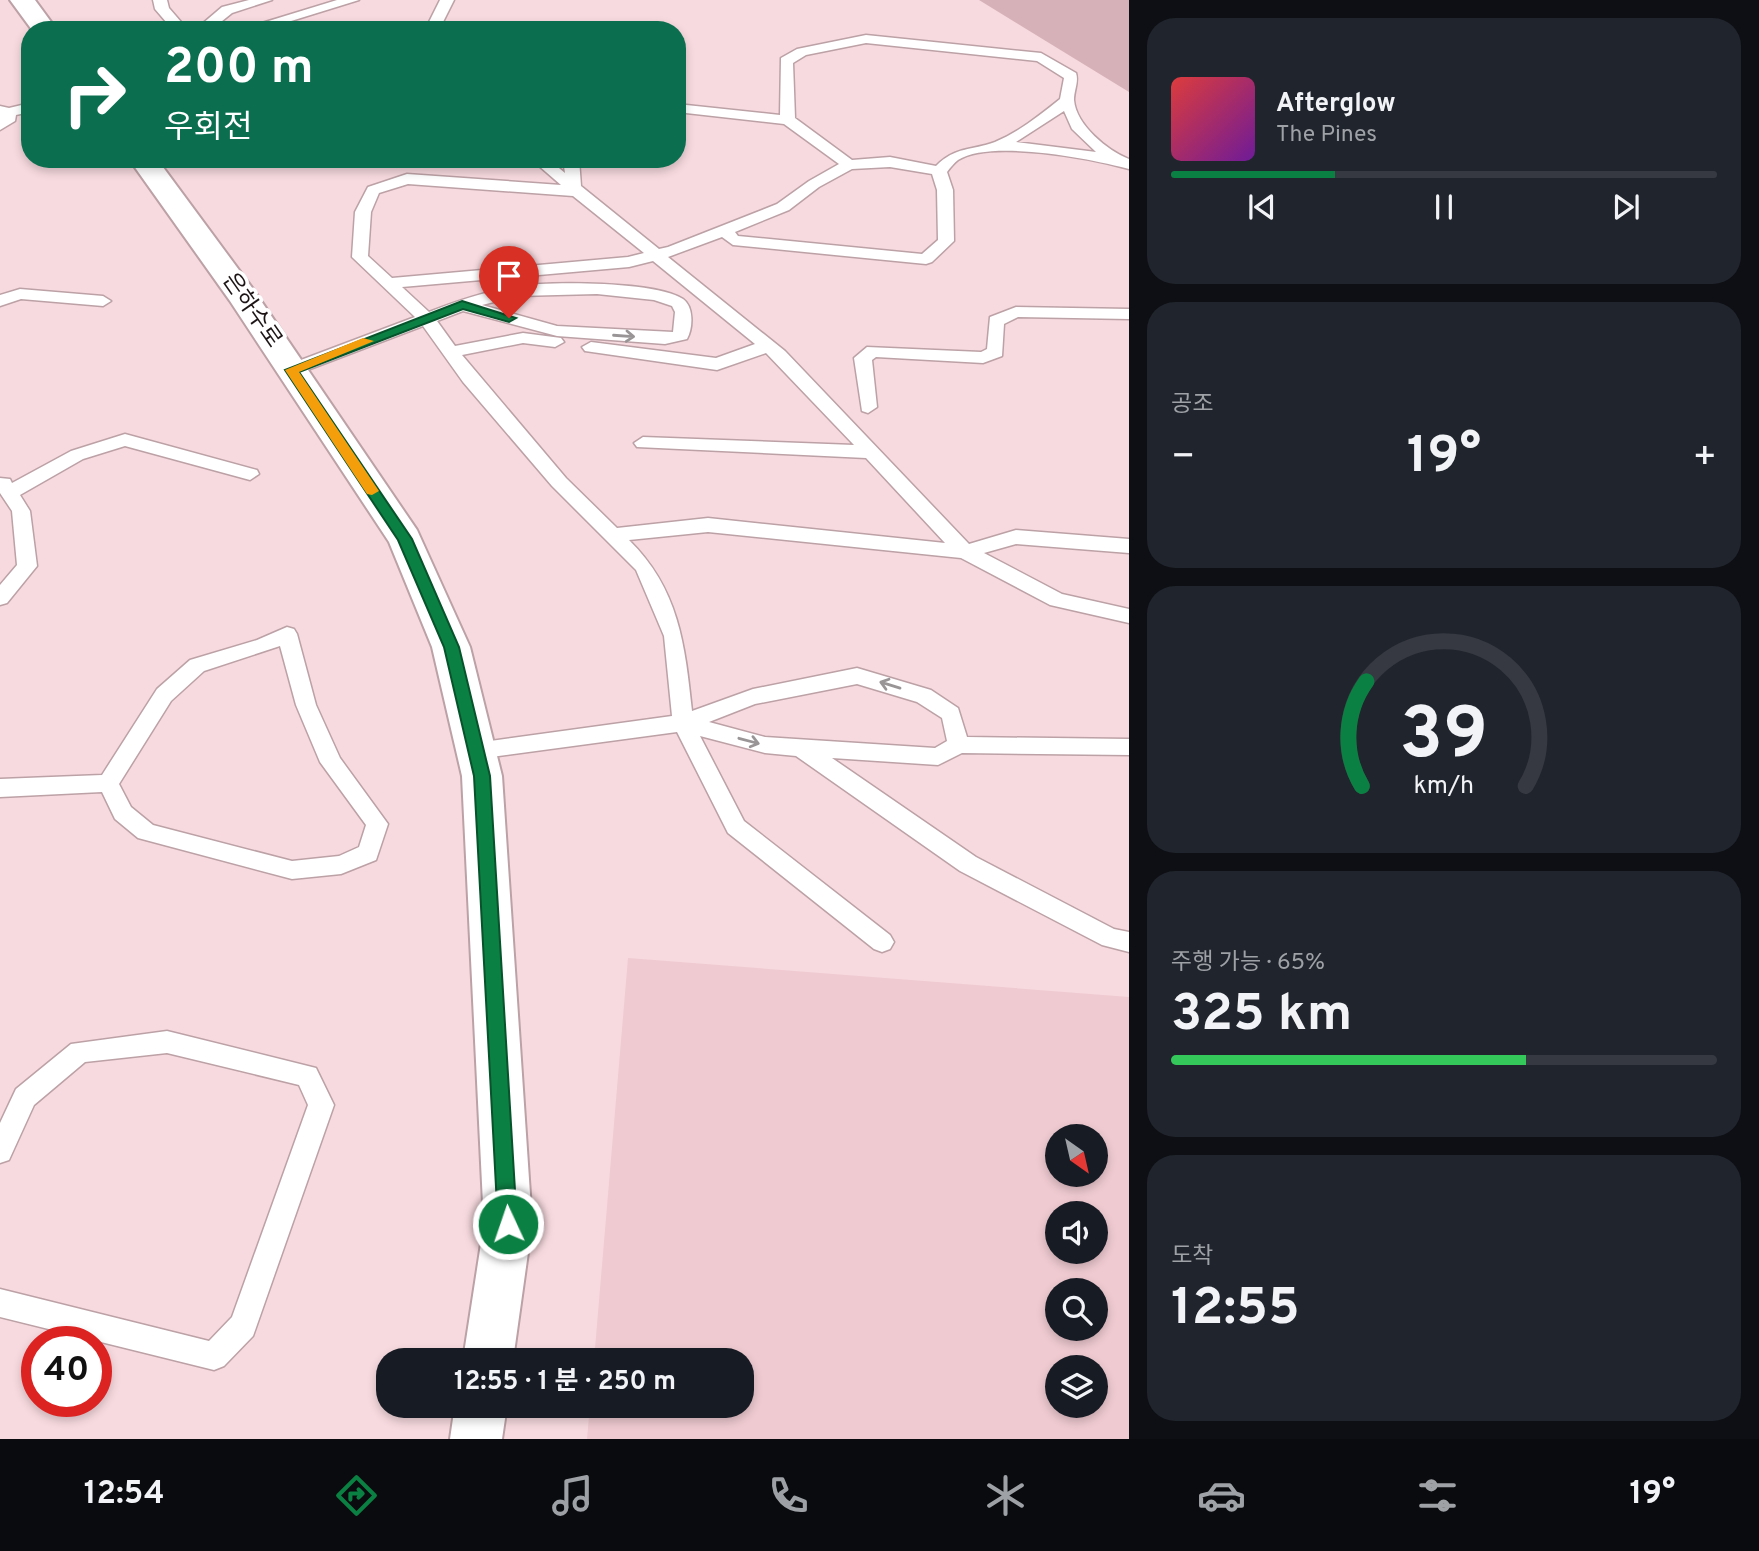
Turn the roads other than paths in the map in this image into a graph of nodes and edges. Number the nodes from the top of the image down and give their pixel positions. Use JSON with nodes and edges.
{"nodes":[{"id":1,"x":22,"y":0,"type":"edge"},
{"id":2,"x":160,"y":0,"type":"edge"},
{"id":3,"x":265,"y":0,"type":"edge"},
{"id":4,"x":352,"y":0,"type":"edge"},
{"id":5,"x":447,"y":0,"type":"edge"},
{"id":6,"x":38,"y":21,"type":"edge"},
{"id":7,"x":172,"y":21,"type":"edge"},
{"id":8,"x":213,"y":21,"type":"edge"},
{"id":9,"x":278,"y":21,"type":"edge"},
{"id":10,"x":436,"y":21,"type":"edge"},
{"id":11,"x":1068,"y":101,"type":"junction"},
{"id":12,"x":686,"y":109,"type":"edge"},
{"id":13,"x":21,"y":112,"type":"edge"},
{"id":14,"x":788,"y":120,"type":"junction"},
{"id":15,"x":2,"y":123,"type":"edge"},
{"id":16,"x":1000,"y":145,"type":"junction"},
{"id":17,"x":1112,"y":158,"type":"junction"},
{"id":18,"x":1129,"y":164,"type":"edge"},
{"id":19,"x":849,"y":166,"type":"junction"},
{"id":20,"x":149,"y":168,"type":"edge"},
{"id":21,"x":548,"y":168,"type":"edge"},
{"id":22,"x":573,"y":168,"type":"edge"},
{"id":23,"x":939,"y":171,"type":"junction"},
{"id":24,"x":574,"y":191,"type":"junction"},
{"id":25,"x":725,"y":230,"type":"junction"},
{"id":26,"x":653,"y":255,"type":"junction"},
{"id":27,"x":391,"y":283,"type":"junction"},
{"id":28,"x":0,"y":301,"type":"edge"},
{"id":29,"x":103,"y":301,"type":"dead end"},
{"id":30,"x":462,"y":305,"type":"junction"},
{"id":31,"x":1129,"y":314,"type":"edge"},
{"id":32,"x":426,"y":318,"type":"junction"},
{"id":33,"x":768,"y":346,"type":"junction"},
{"id":34,"x":450,"y":352,"type":"junction"},
{"id":35,"x":291,"y":370,"type":"junction"},
{"id":36,"x":868,"y":407,"type":"dead end"},
{"id":37,"x":643,"y":443,"type":"dead end"},
{"id":38,"x":871,"y":452,"type":"junction"},
{"id":39,"x":250,"y":474,"type":"dead end"},
{"id":40,"x":5,"y":487,"type":"edge"},
{"id":41,"x":612,"y":535,"type":"junction"},
{"id":42,"x":1129,"y":546,"type":"edge"},
{"id":43,"x":965,"y":552,"type":"junction"},
{"id":44,"x":0,"y":598,"type":"edge"},
{"id":45,"x":1129,"y":616,"type":"edge"},
{"id":46,"x":683,"y":723,"type":"junction"},
{"id":47,"x":959,"y":745,"type":"junction"},
{"id":48,"x":1129,"y":747,"type":"edge"},
{"id":49,"x":801,"y":748,"type":"junction"},
{"id":50,"x":476,"y":751,"type":"junction"},
{"id":51,"x":108,"y":783,"type":"junction"},
{"id":52,"x":0,"y":788,"type":"edge"},
{"id":53,"x":882,"y":942,"type":"dead end"},
{"id":54,"x":1129,"y":942,"type":"edge"},
{"id":55,"x":0,"y":1151,"type":"edge"},
{"id":56,"x":0,"y":1303,"type":"edge"},
{"id":57,"x":490,"y":1348,"type":"edge"},
{"id":58,"x":479,"y":1418,"type":"edge"},
{"id":59,"x":476,"y":1439,"type":"edge"}],
"edges":[{"from":1,"to":6,"type":"street"},
{"from":2,"to":7,"type":"lane"},
{"from":3,"to":8,"type":"lane"},
{"from":4,"to":9,"type":"lane"},
{"from":5,"to":10,"type":"lane"},
{"from":11,"to":14,"type":"lane"},
{"from":11,"to":16,"type":"lane"},
{"from":11,"to":17,"type":"lane"},
{"from":12,"to":14,"type":"lane"},
{"from":13,"to":15,"type":"lane"},
{"from":14,"to":19,"type":"lane"},
{"from":16,"to":17,"type":"lane"},
{"from":16,"to":23,"type":"lane"},
{"from":17,"to":18,"type":"lane"},
{"from":19,"to":23,"type":"lane"},
{"from":19,"to":25,"type":"lane"},
{"from":20,"to":35,"type":"street","name":"은하수로"},
{"from":21,"to":24,"type":"lane"},
{"from":22,"to":24,"type":"lane"},
{"from":23,"to":25,"type":"lane"},
{"from":24,"to":26,"type":"lane"},
{"from":24,"to":27,"type":"lane"},
{"from":25,"to":26,"type":"lane"},
{"from":26,"to":27,"type":"lane"},
{"from":26,"to":33,"type":"lane"},
{"from":27,"to":32,"type":"lane"},
{"from":28,"to":29,"type":"lane"},
{"from":30,"to":30,"type":"lane","one_way":true},
{"from":30,"to":32,"type":"lane"},
{"from":31,"to":36,"type":"lane"},
{"from":32,"to":34,"type":"lane"},
{"from":32,"to":35,"type":"lane"},
{"from":33,"to":34,"type":"lane"},
{"from":33,"to":38,"type":"lane"},
{"from":34,"to":41,"type":"lane"},
{"from":35,"to":50,"type":"street","name":"은하수로"},
{"from":37,"to":38,"type":"lane"},
{"from":38,"to":43,"type":"lane"},
{"from":39,"to":40,"type":"lane"},
{"from":40,"to":44,"type":"lane"},
{"from":41,"to":43,"type":"lane"},
{"from":41,"to":46,"type":"lane"},
{"from":42,"to":43,"type":"lane"},
{"from":43,"to":45,"type":"lane"},
{"from":47,"to":46,"type":"lane","one_way":true},
{"from":46,"to":49,"type":"lane","one_way":true},
{"from":46,"to":50,"type":"lane"},
{"from":46,"to":53,"type":"lane"},
{"from":47,"to":48,"type":"lane"},
{"from":47,"to":49,"type":"lane"},
{"from":49,"to":54,"type":"lane"},
{"from":50,"to":57,"type":"street","name":"은하수로"},
{"from":51,"to":51,"type":"lane"},
{"from":51,"to":52,"type":"lane"},
{"from":55,"to":56,"type":"lane"},
{"from":58,"to":59,"type":"street"}]}
